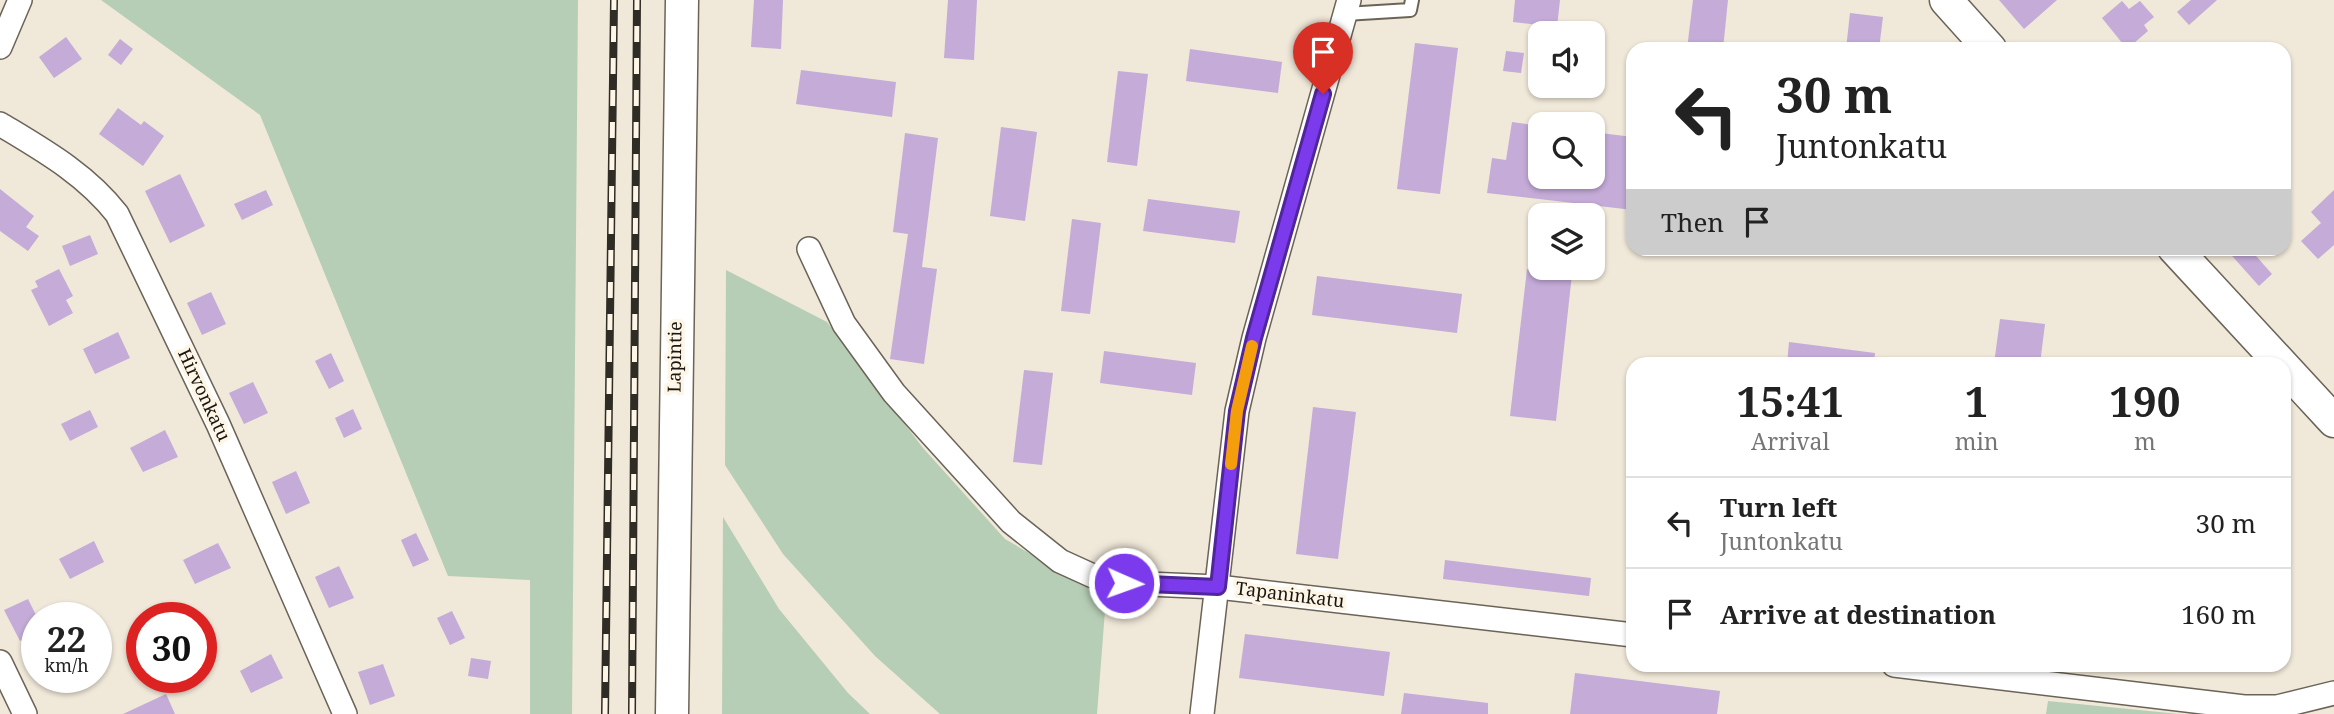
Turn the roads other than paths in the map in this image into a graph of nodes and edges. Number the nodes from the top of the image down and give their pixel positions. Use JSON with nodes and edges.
{"nodes":[{"id":1,"x":20,"y":0,"type":"edge"},
{"id":2,"x":682,"y":0,"type":"edge"},
{"id":3,"x":1412,"y":0,"type":"edge"},
{"id":4,"x":1946,"y":0,"type":"edge"},
{"id":5,"x":1347,"y":7,"type":"edge"},
{"id":6,"x":1984,"y":42,"type":"edge"},
{"id":7,"x":0,"y":47,"type":"edge"},
{"id":8,"x":0,"y":124,"type":"edge"},
{"id":9,"x":809,"y":249,"type":"dead end"},
{"id":10,"x":2181,"y":256,"type":"edge"},
{"id":11,"x":2275,"y":357,"type":"edge"},
{"id":12,"x":2291,"y":375,"type":"edge"},
{"id":13,"x":2334,"y":421,"type":"edge"},
{"id":14,"x":1218,"y":587,"type":"junction"},
{"id":15,"x":1626,"y":634,"type":"edge"},
{"id":16,"x":0,"y":662,"type":"edge"},
{"id":17,"x":1952,"y":672,"type":"edge"},
{"id":18,"x":2334,"y":693,"type":"edge"},
{"id":19,"x":25,"y":714,"type":"edge"},
{"id":20,"x":345,"y":714,"type":"edge"},
{"id":21,"x":672,"y":714,"type":"edge"},
{"id":22,"x":1202,"y":714,"type":"edge"}],
"edges":[{"from":1,"to":7,"type":"street"},
{"from":2,"to":21,"type":"main road","name":"Lapintie"},
{"from":3,"to":5,"type":"lane"},
{"from":4,"to":6,"type":"main road"},
{"from":5,"to":14,"type":"street"},
{"from":8,"to":20,"type":"street","name":"Hirvonkatu"},
{"from":9,"to":14,"type":"street","name":"Tapaninkatu"},
{"from":10,"to":11,"type":"main road"},
{"from":12,"to":13,"type":"main road"},
{"from":14,"to":15,"type":"street","name":"Tapaninkatu"},
{"from":14,"to":22,"type":"street"},
{"from":16,"to":19,"type":"street"},
{"from":17,"to":18,"type":"street"}]}
